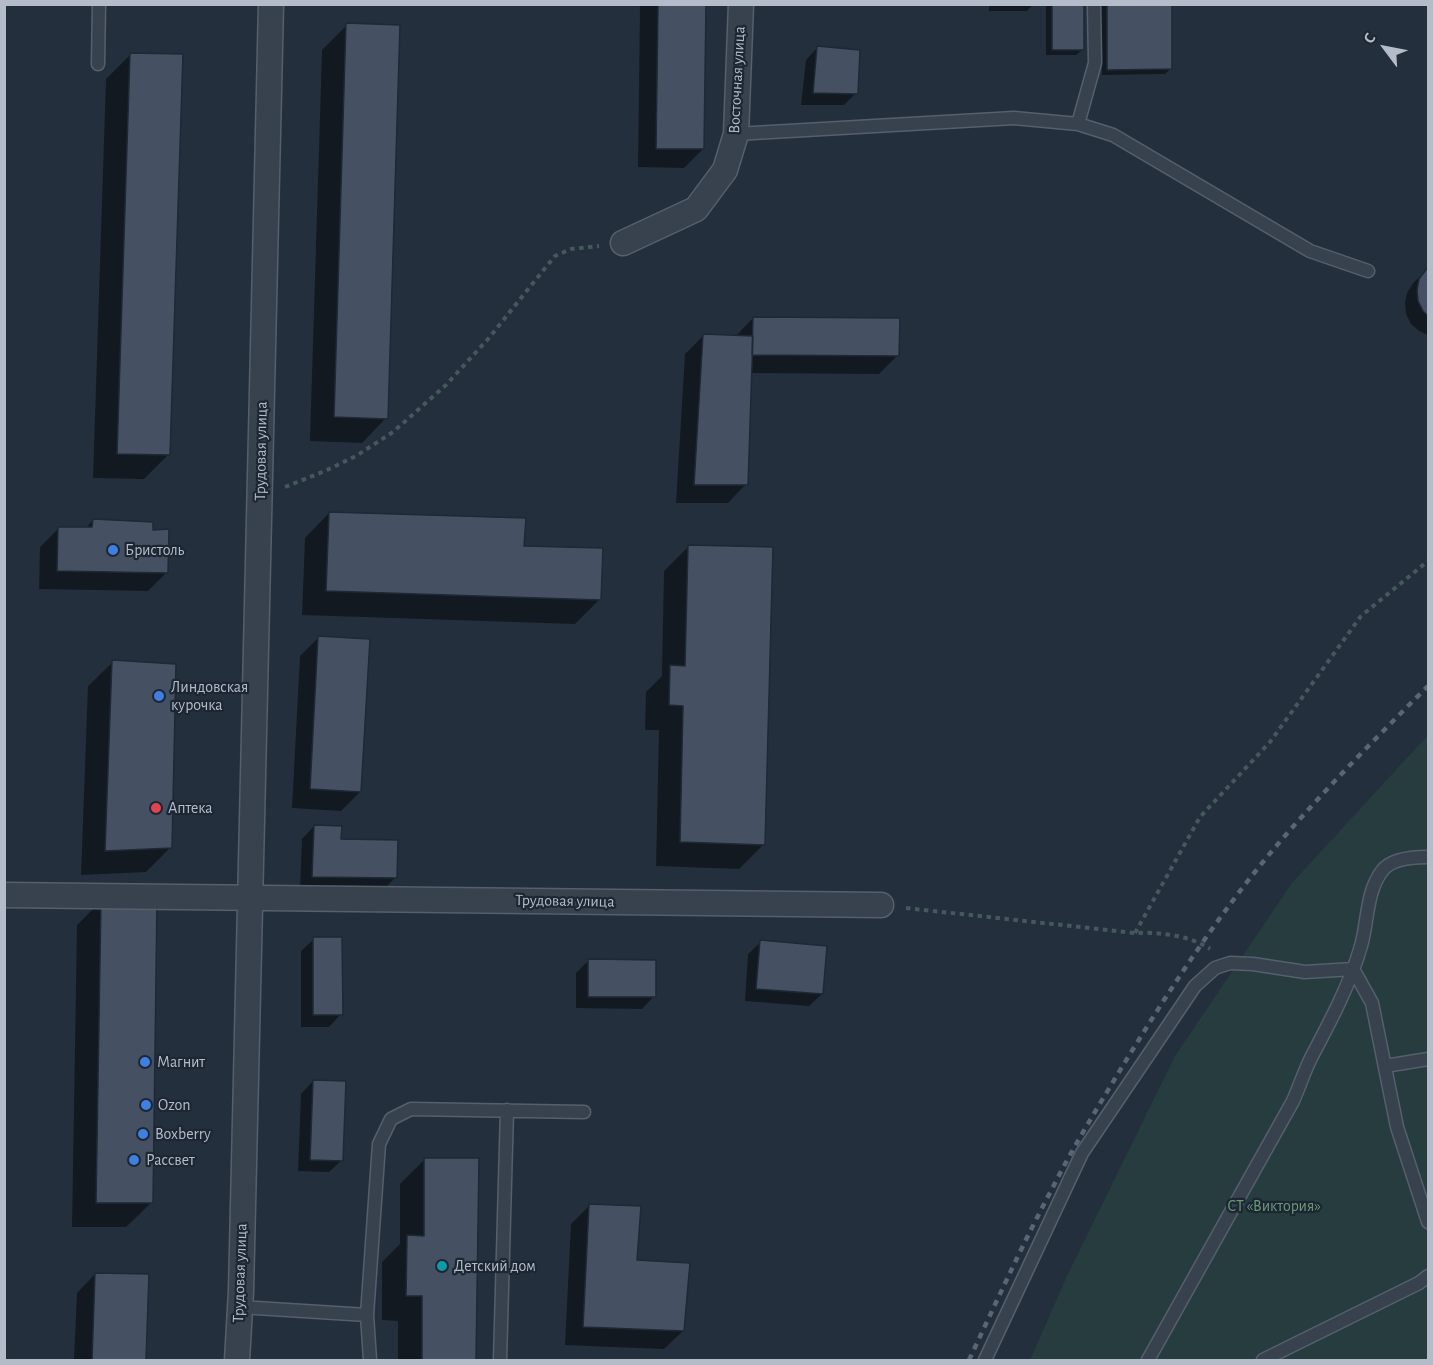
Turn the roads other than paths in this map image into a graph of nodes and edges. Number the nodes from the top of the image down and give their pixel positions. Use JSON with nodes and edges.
{"nodes":[{"id":1,"x":99,"y":4,"type":"edge"},
{"id":2,"x":272,"y":4,"type":"edge"},
{"id":3,"x":741,"y":4,"type":"edge"},
{"id":4,"x":1094,"y":4,"type":"edge"},
{"id":5,"x":98,"y":64,"type":"dead end"},
{"id":6,"x":1078,"y":124,"type":"junction"},
{"id":7,"x":736,"y":134,"type":"junction"},
{"id":8,"x":623,"y":243,"type":"road end"},
{"id":9,"x":1368,"y":271,"type":"dead end"},
{"id":10,"x":1428,"y":857,"type":"edge"},
{"id":11,"x":4,"y":895,"type":"edge"},
{"id":12,"x":250,"y":897,"type":"junction"},
{"id":13,"x":881,"y":905,"type":"road end"},
{"id":14,"x":1353,"y":969,"type":"junction"},
{"id":15,"x":1428,"y":1059,"type":"edge"},
{"id":16,"x":1385,"y":1066,"type":"junction"},
{"id":17,"x":507,"y":1110,"type":"junction"},
{"id":18,"x":584,"y":1112,"type":"dead end"},
{"id":19,"x":1428,"y":1222,"type":"edge"},
{"id":20,"x":1428,"y":1276,"type":"edge"},
{"id":21,"x":240,"y":1307,"type":"junction"},
{"id":22,"x":367,"y":1315,"type":"junction"},
{"id":23,"x":237,"y":1360,"type":"edge"},
{"id":24,"x":370,"y":1360,"type":"edge"},
{"id":25,"x":500,"y":1360,"type":"edge"},
{"id":26,"x":985,"y":1360,"type":"edge"},
{"id":27,"x":1148,"y":1360,"type":"edge"},
{"id":28,"x":1263,"y":1360,"type":"edge"}],
"edges":[{"from":1,"to":5,"type":"lane"},
{"from":2,"to":12,"type":"street","name":"Трудовая улица"},
{"from":3,"to":7,"type":"street","name":"Восточная улица"},
{"from":4,"to":6,"type":"lane"},
{"from":6,"to":7,"type":"lane"},
{"from":6,"to":9,"type":"lane"},
{"from":7,"to":8,"type":"street","name":"Восточная улица"},
{"from":10,"to":14,"type":"lane"},
{"from":11,"to":12,"type":"street"},
{"from":12,"to":13,"type":"street","name":"Трудовая улица"},
{"from":12,"to":21,"type":"street","name":"Трудовая улица"},
{"from":14,"to":16,"type":"lane"},
{"from":14,"to":26,"type":"lane"},
{"from":14,"to":27,"type":"lane"},
{"from":15,"to":16,"type":"lane"},
{"from":16,"to":19,"type":"lane"},
{"from":17,"to":18,"type":"lane"},
{"from":17,"to":22,"type":"lane"},
{"from":17,"to":25,"type":"lane"},
{"from":20,"to":28,"type":"lane"},
{"from":21,"to":22,"type":"lane"},
{"from":21,"to":23,"type":"street","name":"Трудовая улица"},
{"from":22,"to":24,"type":"lane"}]}
